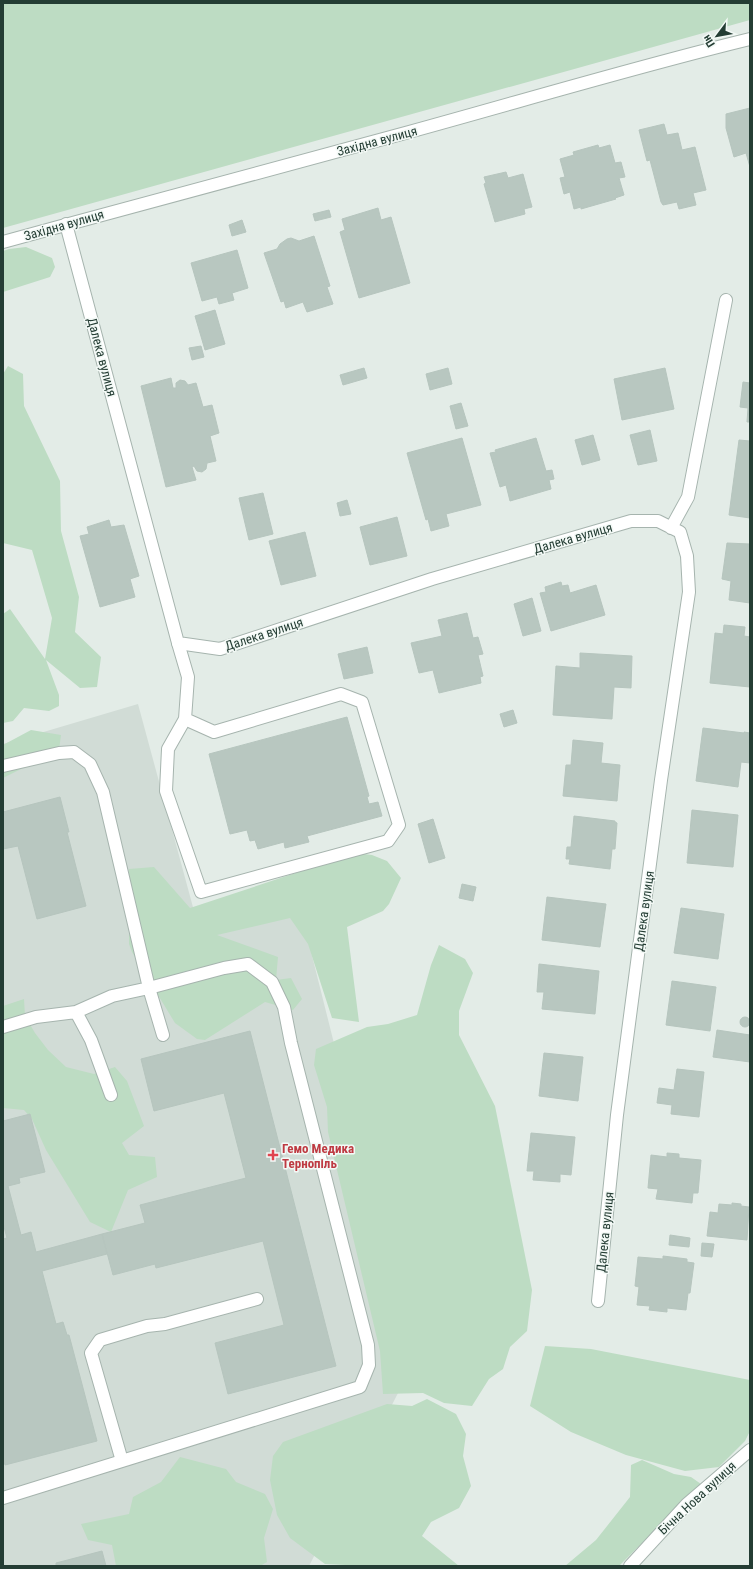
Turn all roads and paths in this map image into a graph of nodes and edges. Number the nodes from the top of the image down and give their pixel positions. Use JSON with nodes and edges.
{"nodes":[{"id":1,"x":750,"y":39,"type":"edge"},
{"id":2,"x":66,"y":224,"type":"junction"},
{"id":3,"x":3,"y":242,"type":"edge"},
{"id":4,"x":726,"y":300,"type":"dead end"},
{"id":5,"x":671,"y":528,"type":"junction"},
{"id":6,"x":178,"y":643,"type":"junction"},
{"id":7,"x":185,"y":719,"type":"junction"},
{"id":8,"x":3,"y":766,"type":"edge"},
{"id":9,"x":148,"y":988,"type":"junction"},
{"id":10,"x":76,"y":1012,"type":"junction"},
{"id":11,"x":3,"y":1027,"type":"edge"},
{"id":12,"x":163,"y":1036,"type":"dead end"},
{"id":13,"x":111,"y":1095,"type":"dead end"},
{"id":14,"x":257,"y":1299,"type":"dead end"},
{"id":15,"x":598,"y":1301,"type":"dead end"},
{"id":16,"x":750,"y":1450,"type":"edge"},
{"id":17,"x":122,"y":1461,"type":"junction"},
{"id":18,"x":3,"y":1498,"type":"edge"},
{"id":19,"x":630,"y":1566,"type":"edge"}],
"edges":[{"from":1,"to":2,"type":"street","name":"Західна вулиця"},
{"from":2,"to":3,"type":"street","name":"Західна вулиця"},
{"from":2,"to":6,"type":"street","name":"Далека вулиця"},
{"from":4,"to":5,"type":"street"},
{"from":5,"to":6,"type":"street","name":"Далека вулиця"},
{"from":5,"to":15,"type":"street","name":"Далека вулиця"},
{"from":6,"to":7,"type":"street"},
{"from":7,"to":7,"type":"street"},
{"from":8,"to":9,"type":"street"},
{"from":9,"to":10,"type":"street"},
{"from":9,"to":12,"type":"street"},
{"from":9,"to":17,"type":"street"},
{"from":10,"to":11,"type":"street"},
{"from":10,"to":13,"type":"street"},
{"from":14,"to":17,"type":"street"},
{"from":16,"to":19,"type":"street","name":"Бічна Нова вулиця"},
{"from":17,"to":18,"type":"street"}]}
